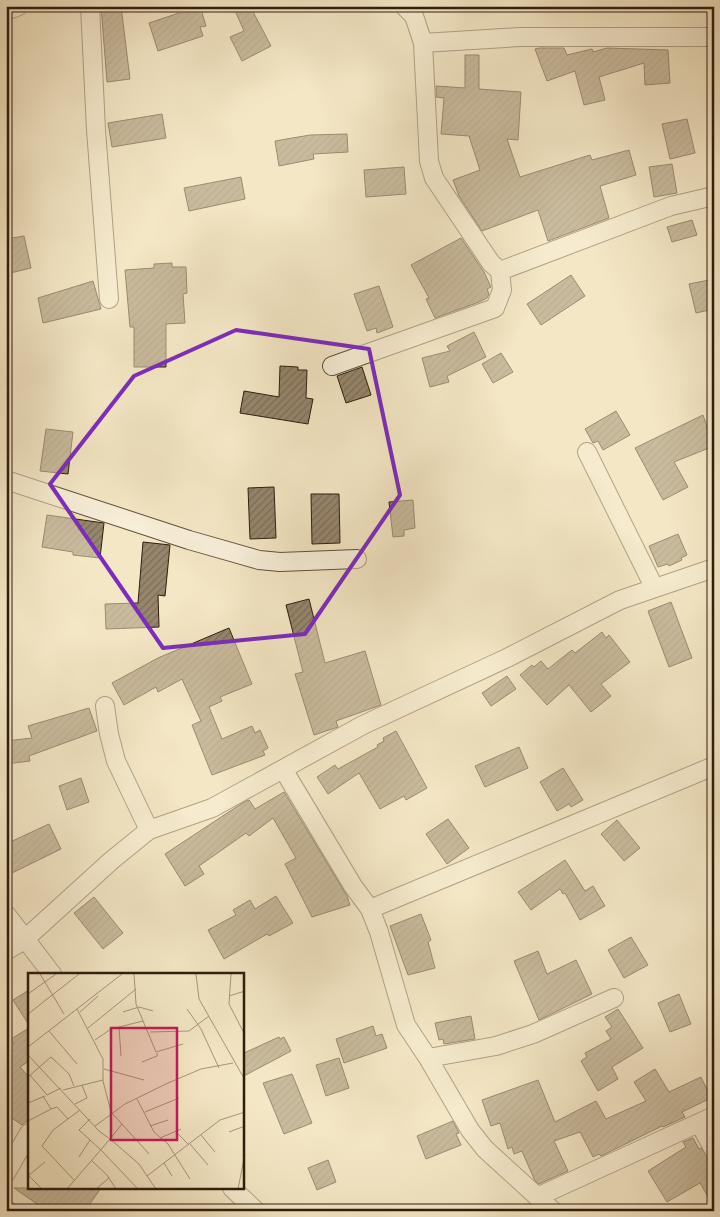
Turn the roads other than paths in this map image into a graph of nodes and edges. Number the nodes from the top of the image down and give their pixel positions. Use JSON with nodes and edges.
{"nodes":[{"id":1,"x":19,"y":6,"type":"edge"},
{"id":2,"x":90,"y":6,"type":"edge"},
{"id":3,"x":404,"y":6,"type":"edge"},
{"id":4,"x":6,"y":11,"type":"edge"},
{"id":5,"x":714,"y":37,"type":"edge"},
{"id":6,"x":423,"y":43,"type":"junction"},
{"id":7,"x":714,"y":196,"type":"edge"},
{"id":8,"x":500,"y":270,"type":"junction"},
{"id":9,"x":109,"y":299,"type":"dead end"},
{"id":10,"x":332,"y":366,"type":"dead end"},
{"id":11,"x":587,"y":452,"type":"dead end"},
{"id":12,"x":6,"y":480,"type":"edge"},
{"id":13,"x":357,"y":559,"type":"dead end"},
{"id":14,"x":714,"y":568,"type":"edge"},
{"id":15,"x":654,"y":587,"type":"junction"},
{"id":16,"x":105,"y":706,"type":"dead end"},
{"id":17,"x":714,"y":766,"type":"edge"},
{"id":18,"x":283,"y":769,"type":"junction"},
{"id":19,"x":149,"y":830,"type":"junction"},
{"id":20,"x":370,"y":909,"type":"junction"},
{"id":21,"x":6,"y":914,"type":"edge"},
{"id":22,"x":24,"y":940,"type":"junction"},
{"id":23,"x":6,"y":951,"type":"edge"},
{"id":24,"x":51,"y":973,"type":"edge"},
{"id":25,"x":614,"y":998,"type":"dead end"},
{"id":26,"x":428,"y":1058,"type":"junction"},
{"id":27,"x":707,"y":1120,"type":"edge"},
{"id":28,"x":28,"y":1135,"type":"edge"},
{"id":29,"x":714,"y":1150,"type":"edge"},
{"id":30,"x":6,"y":1173,"type":"edge"},
{"id":31,"x":234,"y":1190,"type":"edge"},
{"id":32,"x":537,"y":1197,"type":"junction"},
{"id":33,"x":256,"y":1211,"type":"edge"},
{"id":34,"x":553,"y":1211,"type":"edge"}],
"edges":[{"from":1,"to":4,"type":"street"},
{"from":2,"to":9,"type":"street"},
{"from":3,"to":6,"type":"street"},
{"from":5,"to":6,"type":"street"},
{"from":6,"to":8,"type":"street"},
{"from":7,"to":8,"type":"street"},
{"from":8,"to":10,"type":"street"},
{"from":11,"to":15,"type":"street"},
{"from":12,"to":13,"type":"street"},
{"from":14,"to":15,"type":"street"},
{"from":15,"to":18,"type":"street"},
{"from":16,"to":19,"type":"street"},
{"from":17,"to":20,"type":"street"},
{"from":18,"to":19,"type":"street"},
{"from":18,"to":20,"type":"street"},
{"from":19,"to":22,"type":"street"},
{"from":20,"to":26,"type":"street"},
{"from":21,"to":22,"type":"street"},
{"from":22,"to":23,"type":"street"},
{"from":22,"to":24,"type":"street"},
{"from":25,"to":26,"type":"street"},
{"from":26,"to":32,"type":"street"},
{"from":27,"to":29,"type":"street"},
{"from":27,"to":32,"type":"street"},
{"from":28,"to":30,"type":"street"},
{"from":31,"to":33,"type":"street"},
{"from":32,"to":34,"type":"street"}]}
